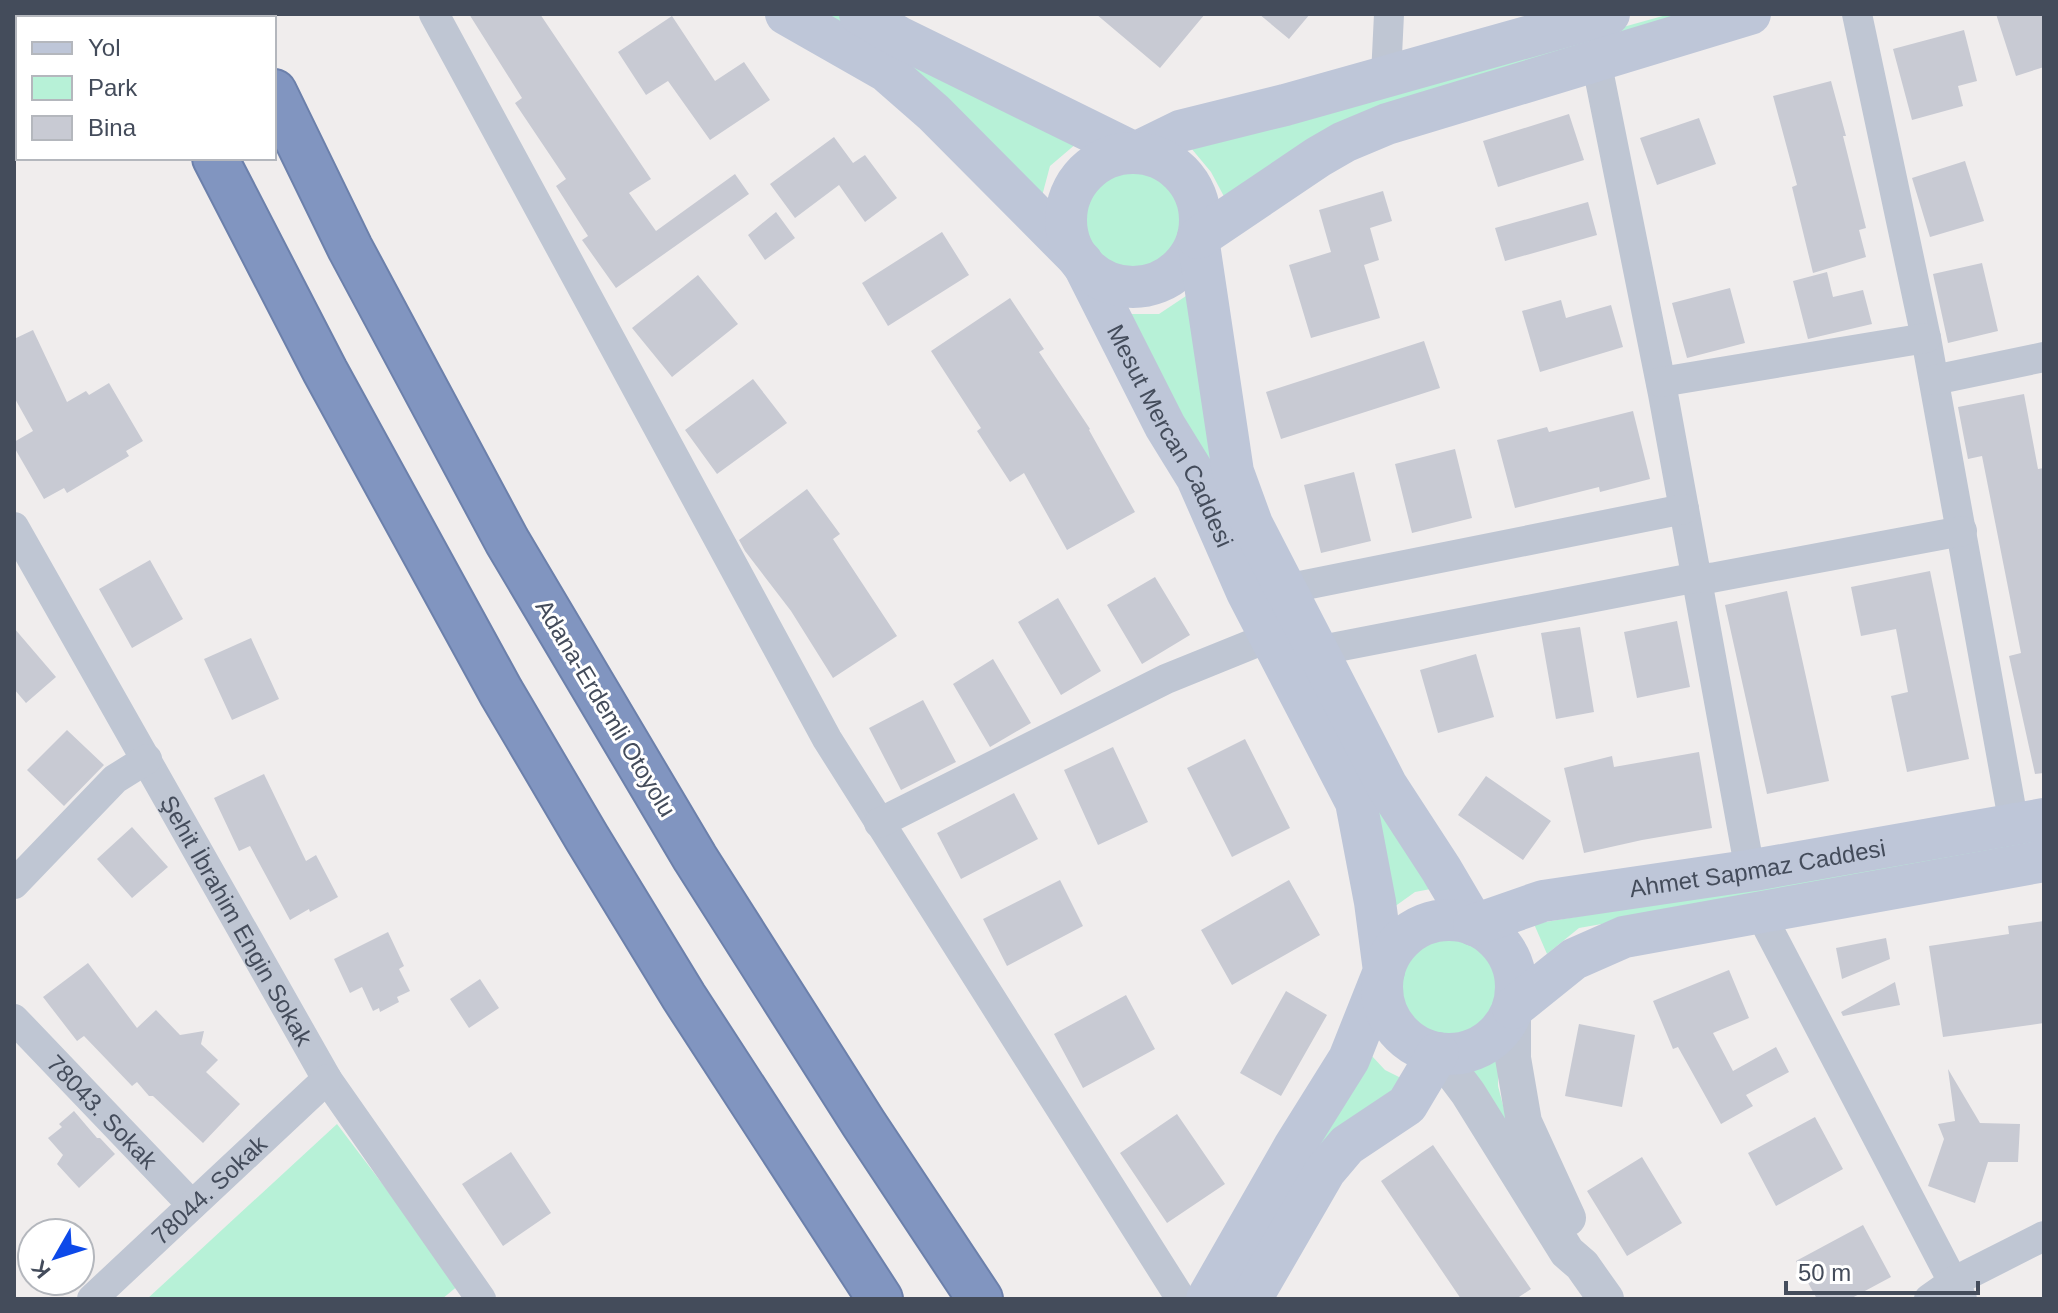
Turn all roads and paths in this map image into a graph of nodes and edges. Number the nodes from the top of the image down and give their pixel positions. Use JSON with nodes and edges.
{"nodes":[{"id":1,"x":434,"y":14,"type":"edge"},
{"id":2,"x":786,"y":14,"type":"edge"},
{"id":3,"x":860,"y":14,"type":"edge"},
{"id":4,"x":1389,"y":14,"type":"edge"},
{"id":5,"x":1609,"y":14,"type":"edge"},
{"id":6,"x":1750,"y":14,"type":"edge"},
{"id":7,"x":1857,"y":14,"type":"edge"},
{"id":8,"x":1596,"y":60,"type":"junction"},
{"id":9,"x":1386,"y":76,"type":"junction"},
{"id":10,"x":276,"y":96,"type":"edge"},
{"id":11,"x":1135,"y":153,"type":"junction"},
{"id":12,"x":216,"y":160,"type":"edge"},
{"id":13,"x":1198,"y":238,"type":"junction"},
{"id":14,"x":1082,"y":262,"type":"junction"},
{"id":15,"x":1926,"y":338,"type":"junction"},
{"id":16,"x":2044,"y":357,"type":"edge"},
{"id":17,"x":1934,"y":380,"type":"junction"},
{"id":18,"x":1661,"y":382,"type":"junction"},
{"id":19,"x":1684,"y":509,"type":"junction"},
{"id":20,"x":14,"y":527,"type":"edge"},
{"id":21,"x":1962,"y":531,"type":"junction"},
{"id":22,"x":24,"y":572,"type":"edge"},
{"id":23,"x":1698,"y":577,"type":"junction"},
{"id":24,"x":1285,"y":589,"type":"junction"},
{"id":25,"x":1270,"y":637,"type":"junction"},
{"id":26,"x":1316,"y":651,"type":"junction"},
{"id":27,"x":147,"y":759,"type":"junction"},
{"id":28,"x":2029,"y":822,"type":"edge"},
{"id":29,"x":879,"y":823,"type":"junction"},
{"id":30,"x":2044,"y":861,"type":"edge"},
{"id":31,"x":1750,"y":871,"type":"junction"},
{"id":32,"x":14,"y":884,"type":"edge"},
{"id":33,"x":1759,"y":911,"type":"junction"},
{"id":34,"x":1474,"y":925,"type":"junction"},
{"id":35,"x":1384,"y":971,"type":"junction"},
{"id":36,"x":1513,"y":1008,"type":"junction"},
{"id":37,"x":14,"y":1019,"type":"edge"},
{"id":38,"x":1438,"y":1053,"type":"junction"},
{"id":39,"x":327,"y":1079,"type":"junction"},
{"id":40,"x":192,"y":1205,"type":"junction"},
{"id":41,"x":2044,"y":1236,"type":"edge"},
{"id":42,"x":1582,"y":1265,"type":"junction"},
{"id":43,"x":1948,"y":1293,"type":"edge"},
{"id":44,"x":92,"y":1299,"type":"edge"},
{"id":45,"x":481,"y":1299,"type":"edge"},
{"id":46,"x":880,"y":1299,"type":"edge"},
{"id":47,"x":980,"y":1299,"type":"edge"},
{"id":48,"x":1181,"y":1299,"type":"edge"},
{"id":49,"x":1207,"y":1299,"type":"edge"},
{"id":50,"x":1251,"y":1299,"type":"edge"},
{"id":51,"x":1606,"y":1299,"type":"edge"}],
"edges":[{"from":1,"to":29,"type":"street"},
{"from":2,"to":14,"type":"main road","name":"Mesut Mercan Caddesi"},
{"from":3,"to":11,"type":"main road"},
{"from":4,"to":9,"type":"street"},
{"from":5,"to":9,"type":"main road"},
{"from":6,"to":8,"type":"main road"},
{"from":7,"to":15,"type":"street"},
{"from":8,"to":13,"type":"main road"},
{"from":8,"to":18,"type":"street"},
{"from":9,"to":11,"type":"main road"},
{"from":10,"to":47,"type":"highway","name":"Adana-Erdemli Otoyolu"},
{"from":11,"to":13,"type":"main road"},
{"from":11,"to":14,"type":"main road"},
{"from":12,"to":46,"type":"highway"},
{"from":13,"to":14,"type":"main road"},
{"from":13,"to":24,"type":"main road","name":"Mesut Mercan Caddesi"},
{"from":14,"to":25,"type":"main road","name":"Mesut Mercan Caddesi"},
{"from":15,"to":17,"type":"street"},
{"from":15,"to":18,"type":"street"},
{"from":16,"to":17,"type":"street"},
{"from":17,"to":21,"type":"street"},
{"from":18,"to":19,"type":"street"},
{"from":19,"to":23,"type":"street"},
{"from":19,"to":24,"type":"street"},
{"from":20,"to":22,"type":"street","name":"Şehit İbrahim Engin Sokak"},
{"from":21,"to":23,"type":"street"},
{"from":21,"to":28,"type":"street"},
{"from":22,"to":27,"type":"street","name":"Şehit İbrahim Engin Sokak"},
{"from":23,"to":26,"type":"street"},
{"from":23,"to":31,"type":"street"},
{"from":24,"to":26,"type":"main road","name":"Mesut Mercan Caddesi"},
{"from":25,"to":29,"type":"street"},
{"from":25,"to":35,"type":"main road","name":"Mesut Mercan Caddesi"},
{"from":26,"to":34,"type":"main road","name":"Mesut Mercan Caddesi"},
{"from":27,"to":32,"type":"street"},
{"from":27,"to":39,"type":"street","name":"Şehit İbrahim Engin Sokak"},
{"from":28,"to":31,"type":"main road","name":"Ahmet Sapmaz Caddesi"},
{"from":29,"to":48,"type":"street"},
{"from":30,"to":33,"type":"main road","name":"Ahmet Sapmaz Caddesi"},
{"from":31,"to":34,"type":"main road","name":"Ahmet Sapmaz Caddesi"},
{"from":33,"to":36,"type":"main road","name":"Ahmet Sapmaz Caddesi"},
{"from":33,"to":43,"type":"street"},
{"from":34,"to":35,"type":"main road"},
{"from":34,"to":36,"type":"main road"},
{"from":35,"to":38,"type":"main road"},
{"from":35,"to":49,"type":"main road"},
{"from":36,"to":38,"type":"main road"},
{"from":36,"to":42,"type":"street"},
{"from":37,"to":40,"type":"street","name":"78043. Sokak"},
{"from":38,"to":42,"type":"street"},
{"from":38,"to":50,"type":"main road"},
{"from":39,"to":40,"type":"street","name":"78044. Sokak"},
{"from":39,"to":45,"type":"street","name":"Şehit İbrahim Engin Sokak"},
{"from":40,"to":44,"type":"street","name":"78044. Sokak"},
{"from":41,"to":43,"type":"street"},
{"from":42,"to":51,"type":"street"}]}
